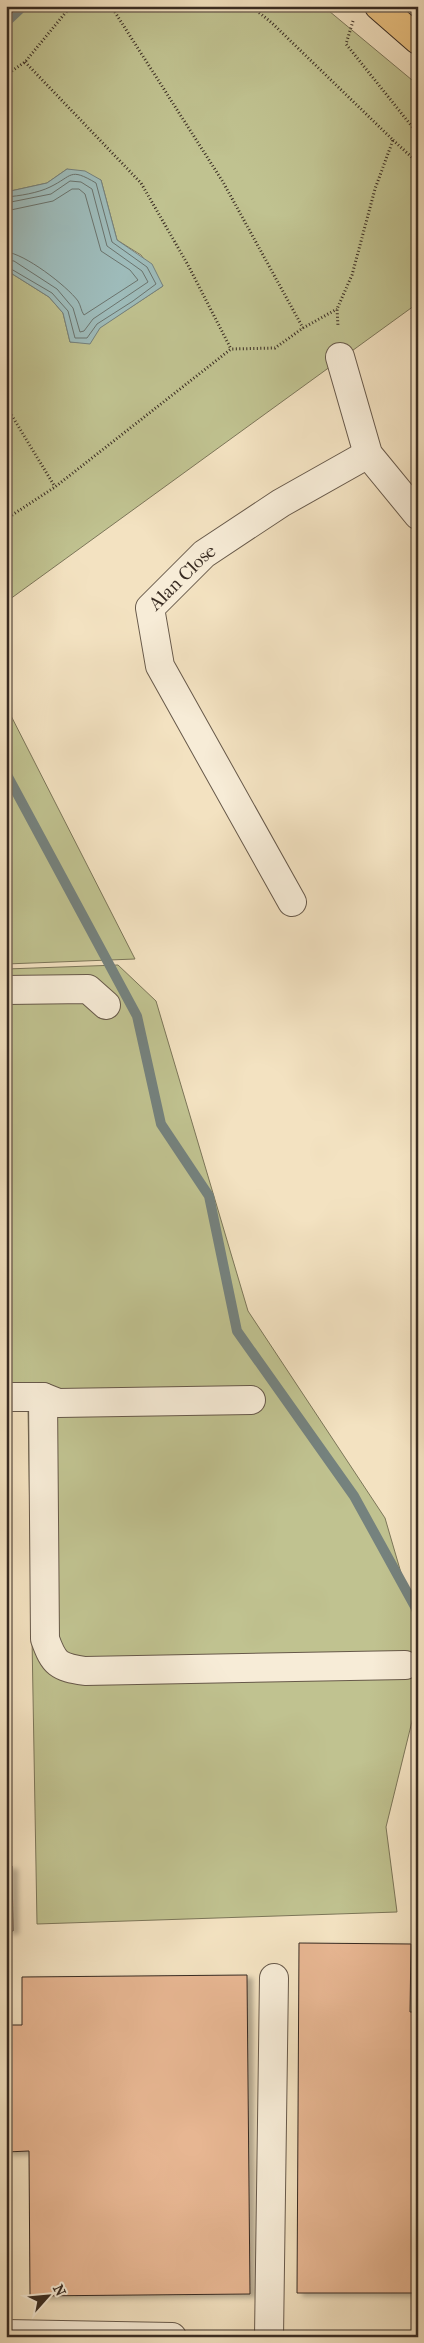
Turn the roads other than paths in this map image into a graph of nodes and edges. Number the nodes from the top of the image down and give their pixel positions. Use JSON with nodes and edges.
{"nodes":[{"id":1,"x":379,"y":6,"type":"edge"},
{"id":2,"x":418,"y":40,"type":"edge"},
{"id":3,"x":340,"y":357,"type":"road end"},
{"id":4,"x":368,"y":454,"type":"junction"},
{"id":5,"x":418,"y":515,"type":"edge"},
{"id":6,"x":292,"y":902,"type":"dead end"},
{"id":7,"x":6,"y":990,"type":"edge"},
{"id":8,"x":106,"y":1005,"type":"dead end"},
{"id":9,"x":6,"y":1397,"type":"edge"},
{"id":10,"x":43,"y":1397,"type":"junction"},
{"id":11,"x":251,"y":1400,"type":"dead end"},
{"id":12,"x":405,"y":1665,"type":"dead end"},
{"id":13,"x":274,"y":1978,"type":"dead end"},
{"id":14,"x":6,"y":2334,"type":"edge"},
{"id":15,"x":172,"y":2337,"type":"edge"},
{"id":16,"x":268,"y":2337,"type":"edge"}],
"edges":[{"from":1,"to":2,"type":"highway"},
{"from":3,"to":4,"type":"street"},
{"from":4,"to":5,"type":"street"},
{"from":4,"to":6,"type":"street","name":"Alan Close"},
{"from":7,"to":8,"type":"street"},
{"from":9,"to":10,"type":"street"},
{"from":10,"to":11,"type":"street"},
{"from":10,"to":12,"type":"street"},
{"from":13,"to":16,"type":"street"},
{"from":14,"to":15,"type":"street"}]}
